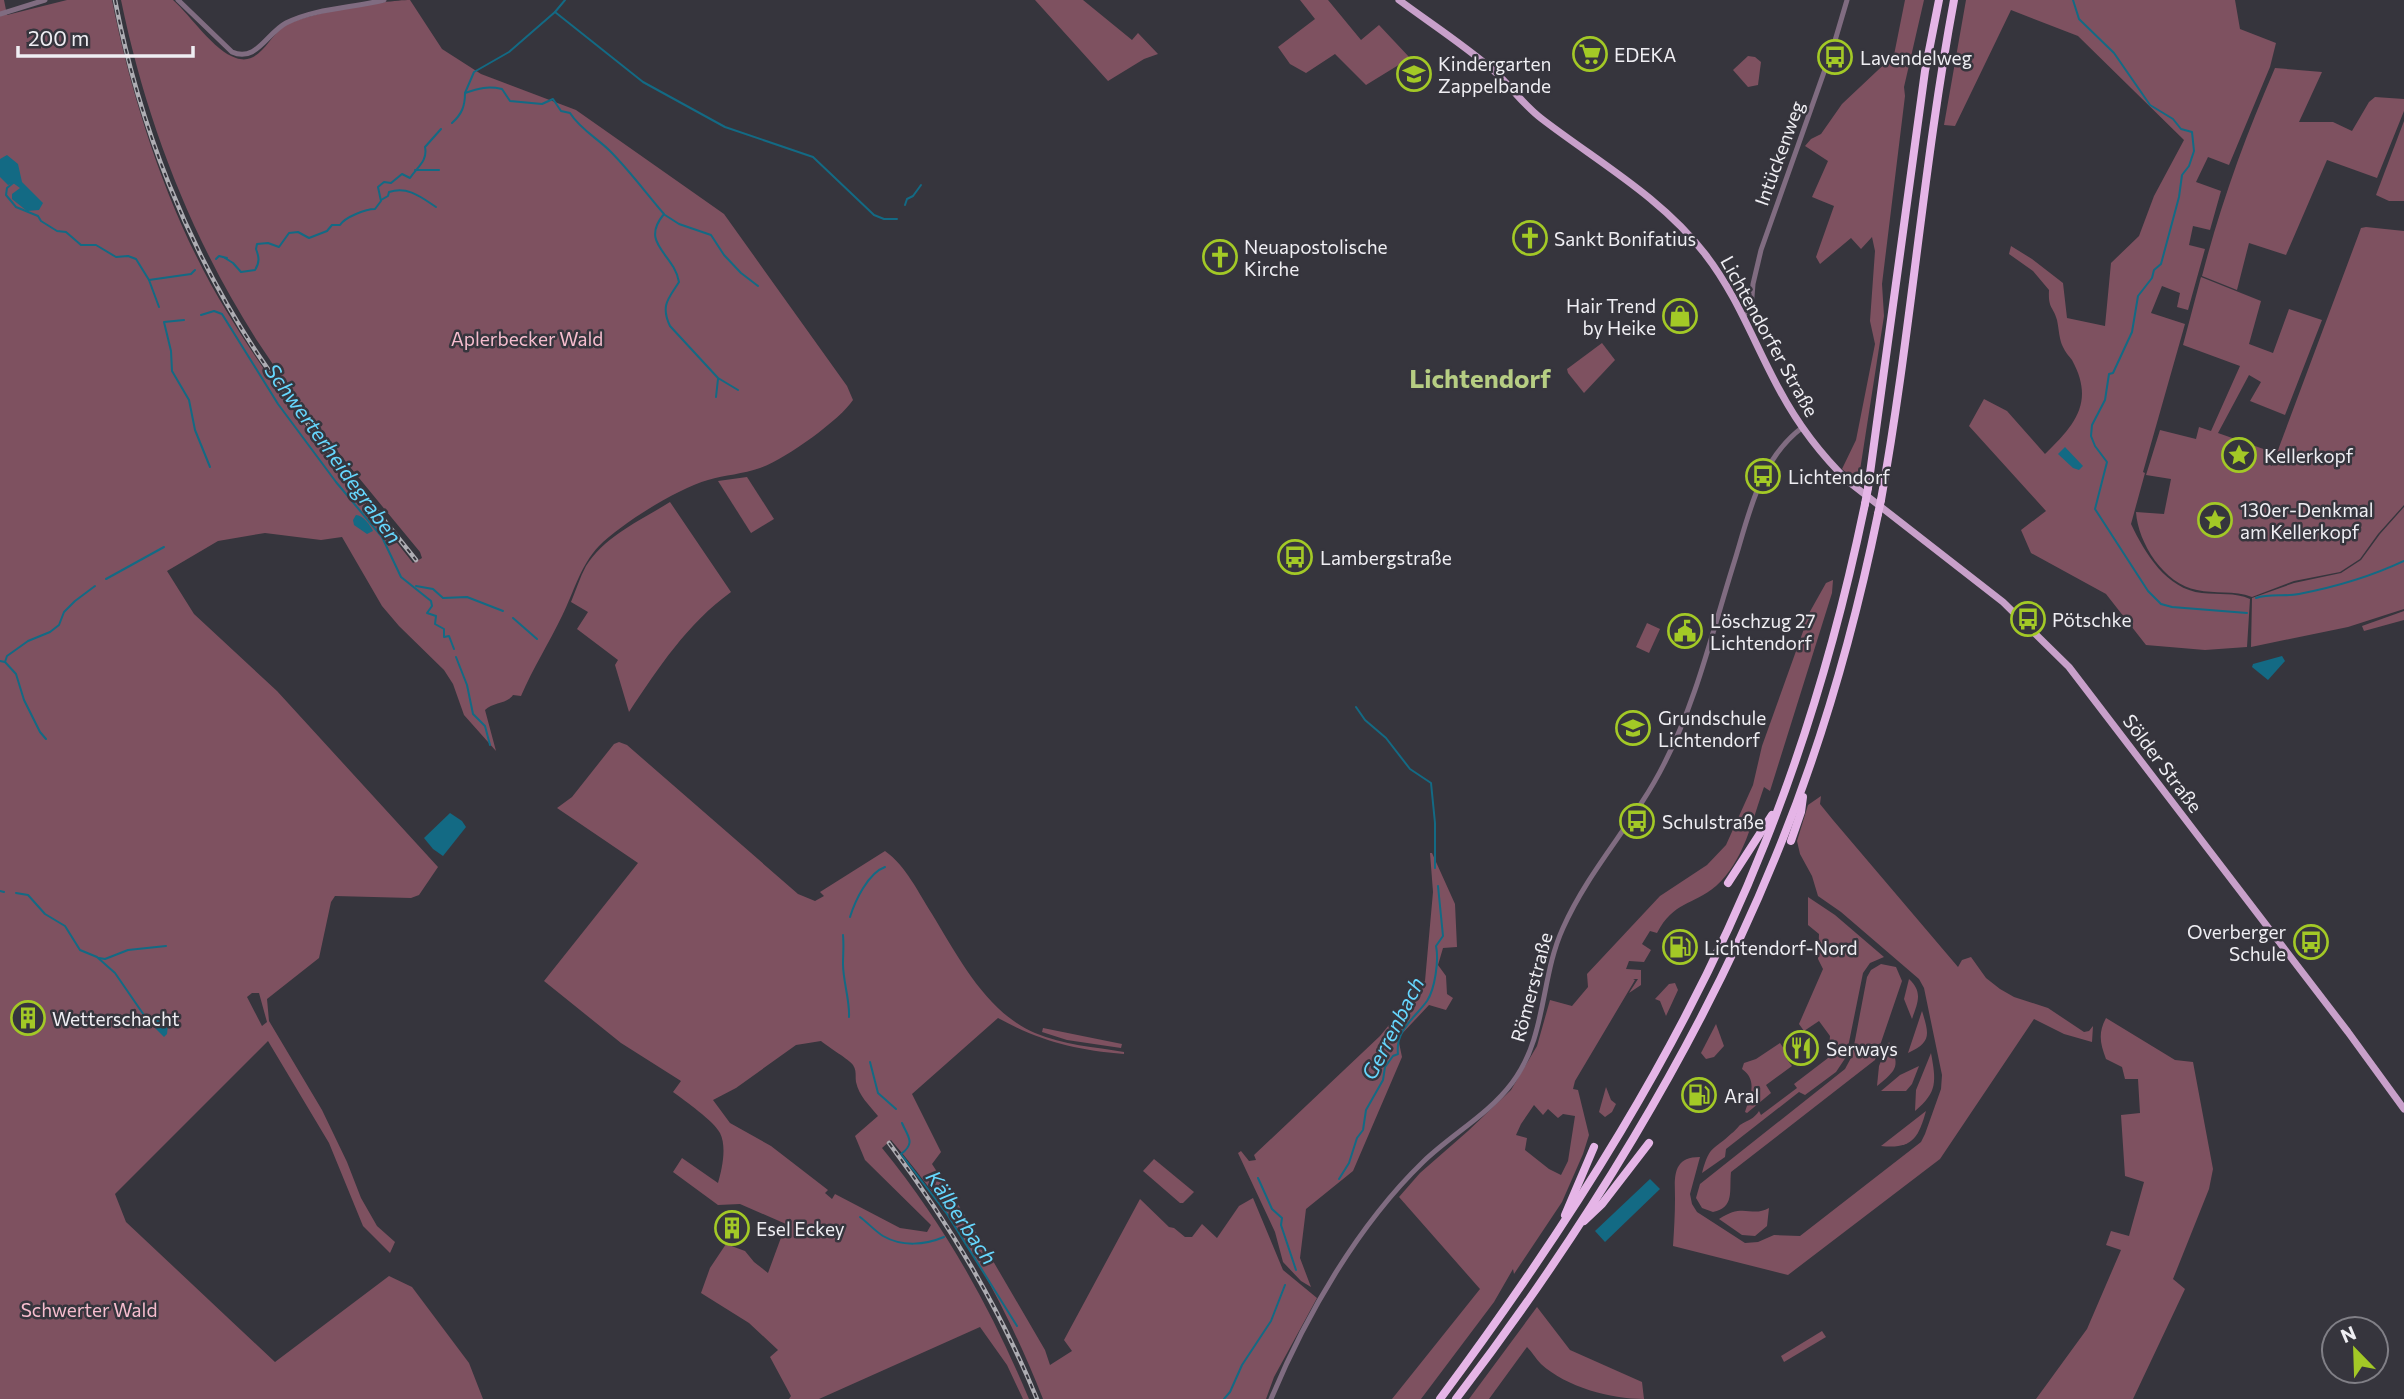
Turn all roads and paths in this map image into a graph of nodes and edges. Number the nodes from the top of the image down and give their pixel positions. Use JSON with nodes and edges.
{"nodes":[{"id":1,"x":45,"y":0,"type":"edge"},
{"id":2,"x":178,"y":0,"type":"edge"},
{"id":3,"x":384,"y":0,"type":"edge"},
{"id":4,"x":1399,"y":0,"type":"edge"},
{"id":5,"x":1847,"y":0,"type":"edge"},
{"id":6,"x":1939,"y":0,"type":"edge"},
{"id":7,"x":1954,"y":0,"type":"edge"},
{"id":8,"x":0,"y":14,"type":"edge"},
{"id":9,"x":1744,"y":316,"type":"junction"},
{"id":10,"x":1803,"y":427,"type":"junction"},
{"id":11,"x":1849,"y":482,"type":"joint"},
{"id":12,"x":1804,"y":782,"type":"junction"},
{"id":13,"x":1778,"y":807,"type":"junction"},
{"id":14,"x":1791,"y":841,"type":"dead end"},
{"id":15,"x":1728,"y":883,"type":"dead end"},
{"id":16,"x":2404,"y":1109,"type":"edge"},
{"id":17,"x":1649,"y":1143,"type":"dead end"},
{"id":18,"x":1594,"y":1147,"type":"dead end"},
{"id":19,"x":1561,"y":1227,"type":"junction"},
{"id":20,"x":1575,"y":1230,"type":"junction"},
{"id":21,"x":1271,"y":1399,"type":"edge"},
{"id":22,"x":1440,"y":1399,"type":"edge"},
{"id":23,"x":1456,"y":1399,"type":"edge"}],
"edges":[{"from":1,"to":8,"type":"street"},
{"from":2,"to":3,"type":"street"},
{"from":4,"to":9,"type":"main road","name":"Lichtendorfer Straße"},
{"from":5,"to":9,"type":"street","name":"Intückenweg"},
{"from":6,"to":13,"type":"highway","bridge":true},
{"from":7,"to":12,"type":"highway","bridge":true},
{"from":9,"to":10,"type":"main road","name":"Lichtendorfer Straße"},
{"from":10,"to":11,"type":"main road","name":"Lichtendorfer Straße"},
{"from":10,"to":21,"type":"street","name":"Römerstraße"},
{"from":11,"to":16,"type":"main road","name":"Sölder Straße"},
{"from":12,"to":14,"type":"highway"},
{"from":12,"to":20,"type":"highway"},
{"from":13,"to":15,"type":"highway"},
{"from":13,"to":19,"type":"highway"},
{"from":17,"to":20,"type":"highway"},
{"from":18,"to":19,"type":"highway"},
{"from":19,"to":22,"type":"highway"},
{"from":20,"to":23,"type":"highway"}]}
